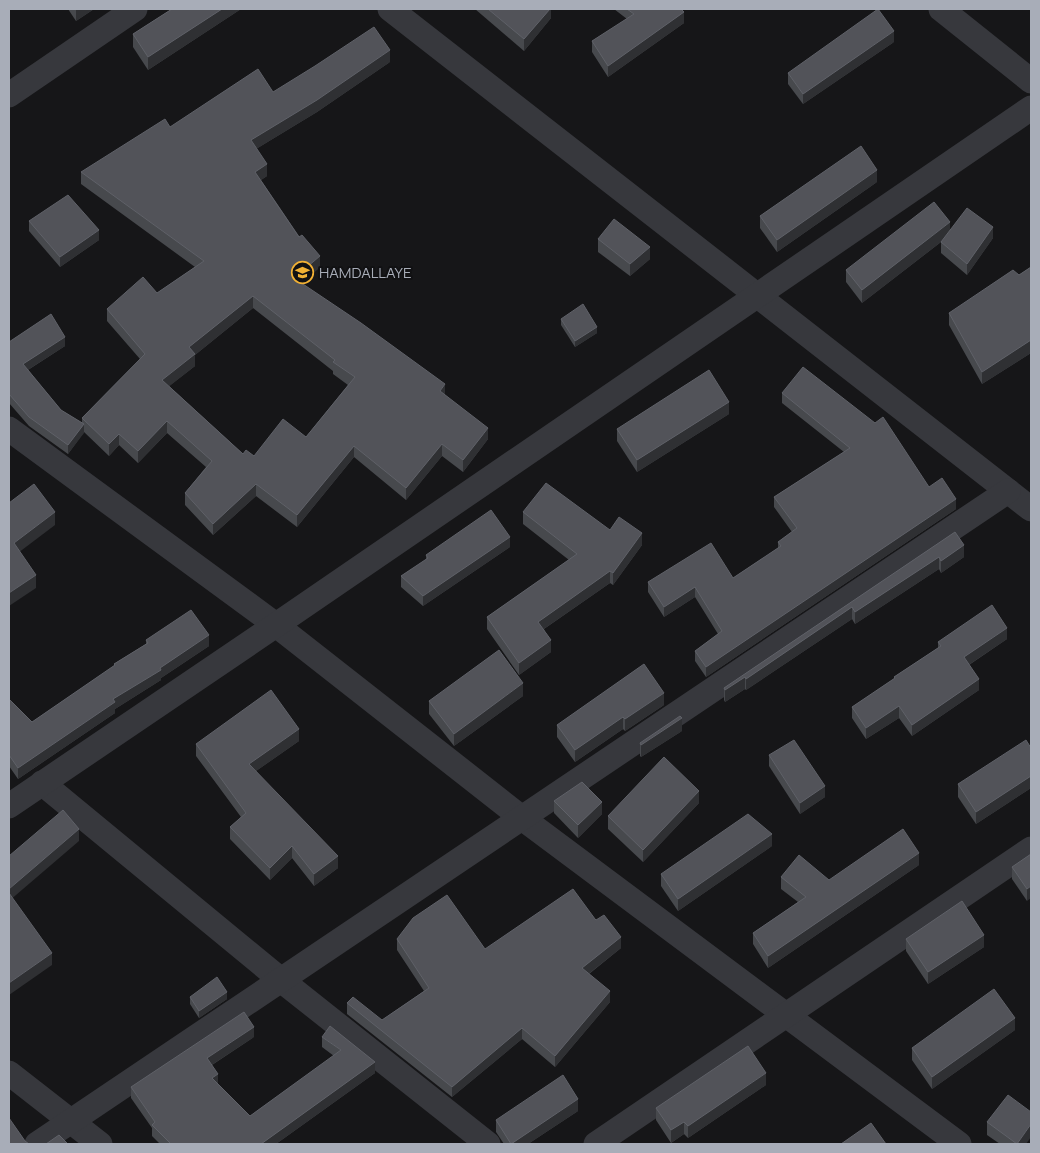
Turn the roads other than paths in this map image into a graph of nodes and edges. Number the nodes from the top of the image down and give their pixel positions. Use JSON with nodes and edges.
{"nodes":[{"id":1,"x":135,"y":9,"type":"edge"},
{"id":2,"x":390,"y":9,"type":"edge"},
{"id":3,"x":941,"y":9,"type":"edge"},
{"id":4,"x":1031,"y":81,"type":"edge"},
{"id":5,"x":9,"y":95,"type":"edge"},
{"id":6,"x":1031,"y":108,"type":"edge"},
{"id":7,"x":758,"y":295,"type":"junction"},
{"id":8,"x":9,"y":429,"type":"edge"},
{"id":9,"x":1008,"y":491,"type":"junction"},
{"id":10,"x":1031,"y":509,"type":"edge"},
{"id":11,"x":276,"y":625,"type":"junction"},
{"id":12,"x":42,"y":783,"type":"junction"},
{"id":13,"x":9,"y":806,"type":"edge"},
{"id":14,"x":522,"y":818,"type":"junction"},
{"id":15,"x":1031,"y":850,"type":"edge"},
{"id":16,"x":281,"y":980,"type":"junction"},
{"id":17,"x":787,"y":1016,"type":"junction"},
{"id":18,"x":9,"y":1073,"type":"edge"},
{"id":19,"x":70,"y":1122,"type":"junction"},
{"id":20,"x":37,"y":1144,"type":"edge"},
{"id":21,"x":100,"y":1144,"type":"edge"},
{"id":22,"x":488,"y":1144,"type":"edge"},
{"id":23,"x":596,"y":1144,"type":"edge"},
{"id":24,"x":959,"y":1144,"type":"edge"}],
"edges":[{"from":1,"to":5,"type":"street"},
{"from":2,"to":7,"type":"street"},
{"from":3,"to":4,"type":"street"},
{"from":6,"to":7,"type":"street"},
{"from":7,"to":9,"type":"street"},
{"from":7,"to":11,"type":"street"},
{"from":8,"to":11,"type":"street"},
{"from":9,"to":10,"type":"street"},
{"from":9,"to":14,"type":"street"},
{"from":11,"to":12,"type":"street"},
{"from":11,"to":14,"type":"street"},
{"from":12,"to":13,"type":"street"},
{"from":12,"to":16,"type":"street"},
{"from":14,"to":16,"type":"street"},
{"from":14,"to":17,"type":"street"},
{"from":15,"to":17,"type":"street"},
{"from":16,"to":19,"type":"street"},
{"from":16,"to":22,"type":"street"},
{"from":17,"to":23,"type":"street"},
{"from":17,"to":24,"type":"street"},
{"from":18,"to":19,"type":"street"},
{"from":19,"to":20,"type":"street"},
{"from":19,"to":21,"type":"street"}]}
